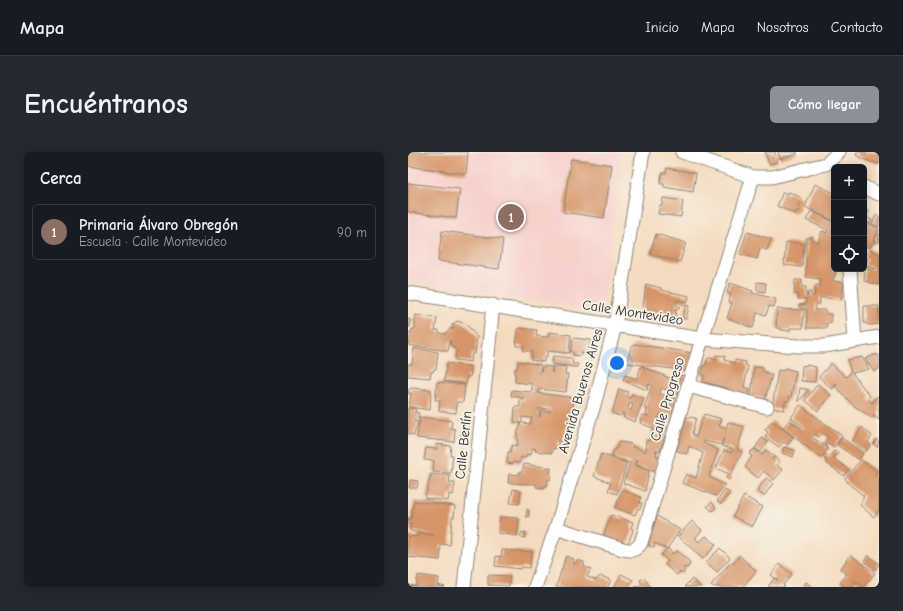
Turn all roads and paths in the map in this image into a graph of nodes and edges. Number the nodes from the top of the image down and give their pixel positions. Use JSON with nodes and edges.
{"nodes":[{"id":1,"x":643,"y":152,"type":"edge"},
{"id":2,"x":682,"y":152,"type":"edge"},
{"id":3,"x":838,"y":152,"type":"edge"},
{"id":4,"x":830,"y":167,"type":"edge"},
{"id":5,"x":753,"y":177,"type":"junction"},
{"id":6,"x":867,"y":188,"type":"edge"},
{"id":7,"x":879,"y":194,"type":"edge"},
{"id":8,"x":850,"y":272,"type":"edge"},
{"id":9,"x":408,"y":293,"type":"edge"},
{"id":10,"x":493,"y":305,"type":"junction"},
{"id":11,"x":615,"y":326,"type":"junction"},
{"id":12,"x":879,"y":337,"type":"edge"},
{"id":13,"x":702,"y":339,"type":"junction"},
{"id":14,"x":855,"y":341,"type":"junction"},
{"id":15,"x":688,"y":386,"type":"junction"},
{"id":16,"x":767,"y":407,"type":"dead end"},
{"id":17,"x":556,"y":528,"type":"junction"},
{"id":18,"x":464,"y":587,"type":"edge"},
{"id":19,"x":535,"y":587,"type":"edge"}],
"edges":[{"from":1,"to":11,"type":"street","name":"Avenida Buenos Aires"},
{"from":2,"to":5,"type":"street"},
{"from":3,"to":4,"type":"street"},
{"from":4,"to":5,"type":"street"},
{"from":5,"to":13,"type":"street","name":"Calle Progreso"},
{"from":6,"to":7,"type":"street"},
{"from":8,"to":14,"type":"street"},
{"from":9,"to":10,"type":"street","name":"Calle Montevideo"},
{"from":10,"to":11,"type":"street","name":"Calle Montevideo"},
{"from":10,"to":18,"type":"street","name":"Calle Berlín"},
{"from":11,"to":13,"type":"street","name":"Calle Montevideo"},
{"from":11,"to":17,"type":"street","name":"Avenida Buenos Aires"},
{"from":12,"to":14,"type":"street","name":"Calle Montevideo"},
{"from":13,"to":14,"type":"street","name":"Calle Montevideo"},
{"from":13,"to":15,"type":"street","name":"Calle Progreso"},
{"from":15,"to":16,"type":"street"},
{"from":15,"to":17,"type":"street","name":"Calle Progreso"},
{"from":17,"to":19,"type":"street","name":"Avenida Buenos Aires"}]}
